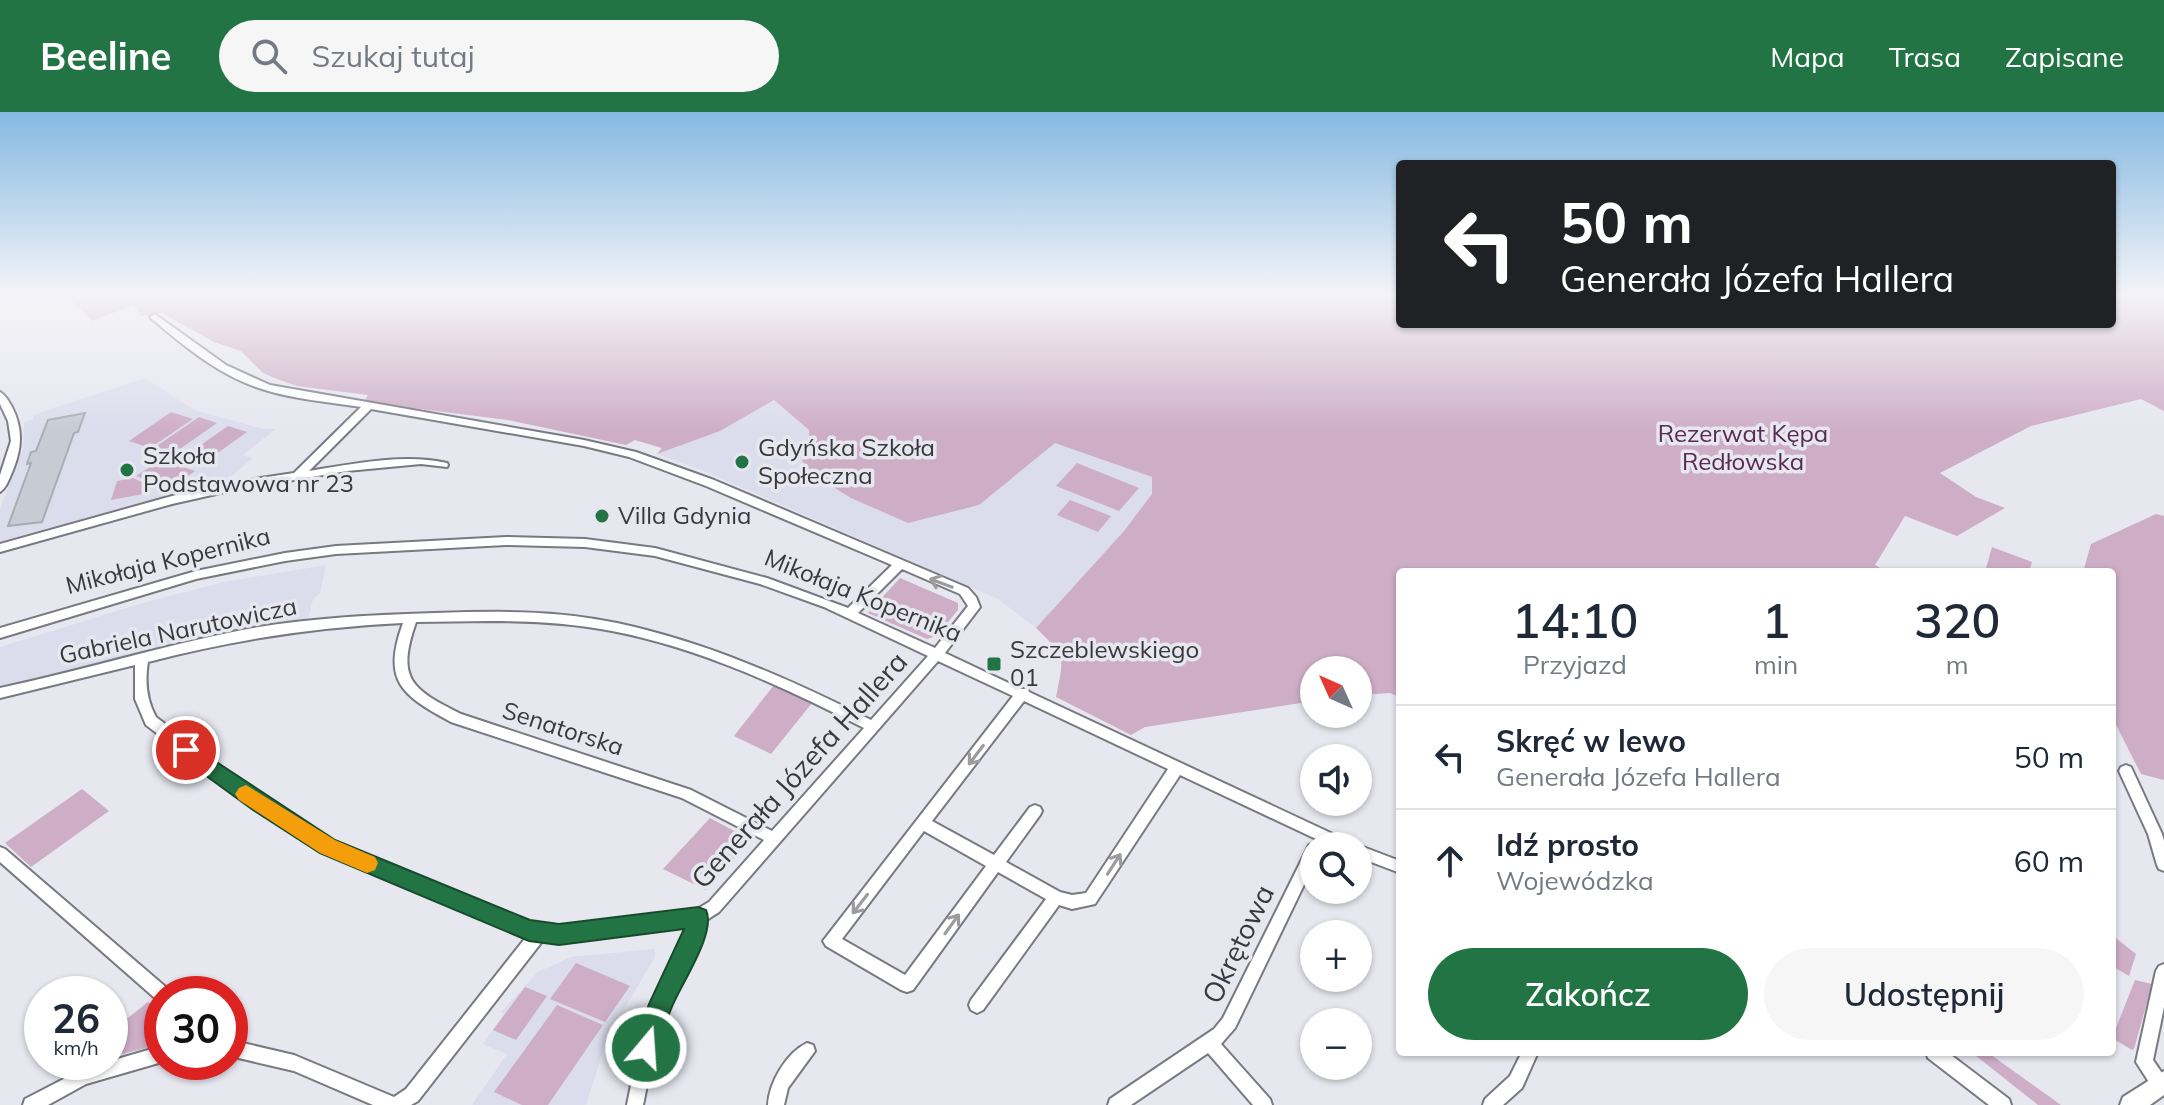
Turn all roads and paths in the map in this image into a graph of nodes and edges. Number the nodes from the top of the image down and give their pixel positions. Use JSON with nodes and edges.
{"nodes":[{"id":1,"x":186,"y":340,"type":"edge"},
{"id":2,"x":0,"y":395,"type":"edge"},
{"id":3,"x":368,"y":406,"type":"junction"},
{"id":4,"x":443,"y":465,"type":"dead end"},
{"id":5,"x":298,"y":475,"type":"junction"},
{"id":6,"x":0,"y":488,"type":"edge"},
{"id":7,"x":0,"y":548,"type":"edge"},
{"id":8,"x":898,"y":566,"type":"junction"},
{"id":9,"x":850,"y":614,"type":"junction"},
{"id":10,"x":411,"y":618,"type":"junction"},
{"id":11,"x":0,"y":633,"type":"edge"},
{"id":12,"x":938,"y":653,"type":"junction"},
{"id":13,"x":142,"y":658,"type":"junction"},
{"id":14,"x":0,"y":693,"type":"edge"},
{"id":15,"x":1023,"y":693,"type":"junction"},
{"id":16,"x":873,"y":727,"type":"junction"},
{"id":17,"x":1176,"y":769,"type":"junction"},
{"id":18,"x":2126,"y":771,"type":"dead end"},
{"id":19,"x":1035,"y":811,"type":"dead end"},
{"id":20,"x":924,"y":824,"type":"junction"},
{"id":21,"x":1300,"y":835,"type":"edge"},
{"id":22,"x":775,"y":839,"type":"junction"},
{"id":23,"x":0,"y":853,"type":"edge"},
{"id":24,"x":1372,"y":856,"type":"edge"},
{"id":25,"x":997,"y":863,"type":"junction"},
{"id":26,"x":1396,"y":865,"type":"edge"},
{"id":27,"x":2164,"y":865,"type":"edge"},
{"id":28,"x":1300,"y":879,"type":"edge"},
{"id":29,"x":1056,"y":897,"type":"junction"},
{"id":30,"x":698,"y":917,"type":"junction"},
{"id":31,"x":539,"y":933,"type":"junction"},
{"id":32,"x":2164,"y":971,"type":"edge"},
{"id":33,"x":144,"y":978,"type":"edge"},
{"id":34,"x":977,"y":1005,"type":"dead end"},
{"id":35,"x":1210,"y":1043,"type":"junction"},
{"id":36,"x":807,"y":1051,"type":"dead end"},
{"id":37,"x":248,"y":1052,"type":"edge"},
{"id":38,"x":1528,"y":1056,"type":"edge"},
{"id":39,"x":1939,"y":1056,"type":"edge"},
{"id":40,"x":144,"y":1059,"type":"edge"},
{"id":41,"x":2162,"y":1083,"type":"edge"},
{"id":42,"x":31,"y":1105,"type":"edge"},
{"id":43,"x":394,"y":1105,"type":"edge"},
{"id":44,"x":635,"y":1105,"type":"edge"},
{"id":45,"x":776,"y":1105,"type":"edge"},
{"id":46,"x":1116,"y":1105,"type":"edge"},
{"id":47,"x":1264,"y":1105,"type":"edge"},
{"id":48,"x":1491,"y":1105,"type":"edge"},
{"id":49,"x":2003,"y":1105,"type":"edge"},
{"id":50,"x":2131,"y":1105,"type":"edge"}],
"edges":[{"from":1,"to":3,"type":"street"},
{"from":2,"to":6,"type":"street"},
{"from":3,"to":5,"type":"street"},
{"from":3,"to":8,"type":"street"},
{"from":4,"to":5,"type":"street"},
{"from":5,"to":7,"type":"street"},
{"from":8,"to":9,"type":"street"},
{"from":12,"to":8,"type":"street","name":"Generała Józefa Hallera","one_way":true},
{"from":9,"to":11,"type":"street","name":"Mikołaja Kopernika"},
{"from":9,"to":12,"type":"street","name":"Mikołaja Kopernika"},
{"from":10,"to":13,"type":"street","name":"Gabriela Narutowicza"},
{"from":10,"to":16,"type":"street","name":"Gabriela Narutowicza"},
{"from":10,"to":22,"type":"street","name":"Senatorska"},
{"from":12,"to":15,"type":"street","name":"Mikołaja Kopernika"},
{"from":12,"to":16,"type":"street","name":"Generała Józefa Hallera"},
{"from":13,"to":14,"type":"street","name":"Gabriela Narutowicza"},
{"from":13,"to":31,"type":"street"},
{"from":15,"to":17,"type":"street","name":"Mikołaja Kopernika"},
{"from":15,"to":20,"type":"street","one_way":true},
{"from":16,"to":22,"type":"street","name":"Generała Józefa Hallera"},
{"from":17,"to":21,"type":"street","name":"Mikołaja Kopernika"},
{"from":29,"to":17,"type":"street","one_way":true},
{"from":18,"to":27,"type":"street"},
{"from":19,"to":25,"type":"street"},
{"from":20,"to":25,"type":"street"},
{"from":20,"to":25,"type":"street","one_way":true},
{"from":22,"to":30,"type":"street","name":"Generała Józefa Hallera"},
{"from":23,"to":33,"type":"street"},
{"from":24,"to":26,"type":"street"},
{"from":25,"to":29,"type":"street"},
{"from":28,"to":35,"type":"street","name":"Okrętowa"},
{"from":29,"to":34,"type":"street"},
{"from":30,"to":31,"type":"street","name":"Generała Józefa Hallera"},
{"from":30,"to":44,"type":"street"},
{"from":31,"to":43,"type":"street"},
{"from":32,"to":41,"type":"street"},
{"from":35,"to":46,"type":"street","name":"Okrętowa"},
{"from":35,"to":47,"type":"street"},
{"from":36,"to":45,"type":"street"},
{"from":37,"to":43,"type":"street"},
{"from":38,"to":48,"type":"street"},
{"from":39,"to":49,"type":"street"},
{"from":40,"to":42,"type":"street"},
{"from":41,"to":50,"type":"street"}]}
